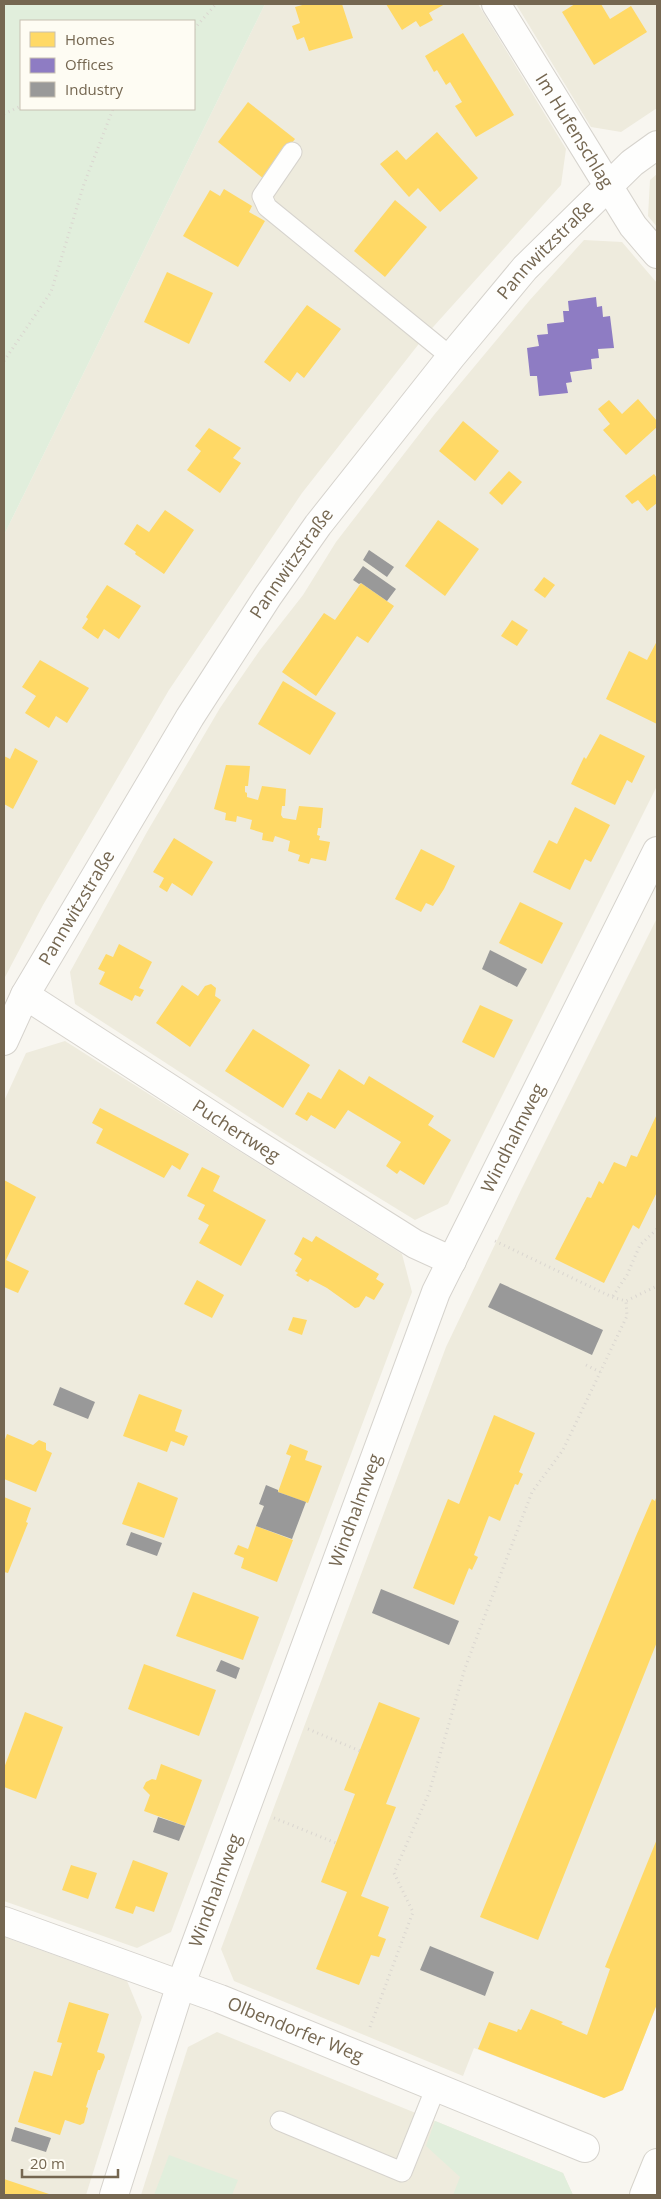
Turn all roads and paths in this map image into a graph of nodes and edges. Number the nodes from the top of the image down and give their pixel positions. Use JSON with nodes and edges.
{"nodes":[{"id":1,"x":216,"y":4,"type":"edge"},
{"id":2,"x":496,"y":4,"type":"edge"},
{"id":3,"x":195,"y":28,"type":"edge"},
{"id":4,"x":20,"y":106,"type":"edge"},
{"id":5,"x":113,"y":110,"type":"edge"},
{"id":6,"x":4,"y":114,"type":"edge"},
{"id":7,"x":657,"y":146,"type":"edge"},
{"id":8,"x":292,"y":152,"type":"dead end"},
{"id":9,"x":608,"y":186,"type":"junction"},
{"id":10,"x":657,"y":254,"type":"edge"},
{"id":11,"x":451,"y":357,"type":"junction"},
{"id":12,"x":4,"y":361,"type":"edge"},
{"id":13,"x":657,"y":851,"type":"edge"},
{"id":14,"x":25,"y":995,"type":"junction"},
{"id":15,"x":4,"y":1040,"type":"edge"},
{"id":16,"x":657,"y":1229,"type":"edge"},
{"id":17,"x":487,"y":1238,"type":"dead end"},
{"id":18,"x":452,"y":1261,"type":"junction"},
{"id":19,"x":657,"y":1286,"type":"edge"},
{"id":20,"x":612,"y":1297,"type":"junction"},
{"id":21,"x":626,"y":1301,"type":"junction"},
{"id":22,"x":586,"y":1365,"type":"dead end"},
{"id":23,"x":600,"y":1372,"type":"junction"},
{"id":24,"x":300,"y":1726,"type":"dead end"},
{"id":25,"x":360,"y":1751,"type":"dead end"},
{"id":26,"x":266,"y":1815,"type":"dead end"},
{"id":27,"x":336,"y":1843,"type":"dead end"},
{"id":28,"x":4,"y":1921,"type":"edge"},
{"id":29,"x":181,"y":1984,"type":"junction"},
{"id":30,"x":369,"y":2029,"type":"dead end"},
{"id":31,"x":436,"y":2088,"type":"junction"},
{"id":32,"x":280,"y":2120,"type":"dead end"},
{"id":33,"x":585,"y":2148,"type":"dead end"},
{"id":34,"x":657,"y":2163,"type":"edge"},
{"id":35,"x":114,"y":2195,"type":"edge"},
{"id":36,"x":644,"y":2195,"type":"edge"}],
"edges":[{"from":1,"to":3,"type":"path"},
{"from":2,"to":9,"type":"street","name":"Im Hufenschlag"},
{"from":4,"to":6,"type":"path"},
{"from":5,"to":12,"type":"path"},
{"from":7,"to":9,"type":"street","name":"Pannwitzstraße"},
{"from":8,"to":11,"type":"lane"},
{"from":9,"to":10,"type":"street","name":"Im Hufenschlag"},
{"from":9,"to":11,"type":"street","name":"Pannwitzstraße"},
{"from":11,"to":14,"type":"street","name":"Pannwitzstraße"},
{"from":13,"to":18,"type":"street","name":"Windhalmweg"},
{"from":14,"to":15,"type":"street","name":"Pannwitzstraße"},
{"from":14,"to":18,"type":"street","name":"Puchertweg"},
{"from":16,"to":20,"type":"path"},
{"from":17,"to":20,"type":"path"},
{"from":18,"to":29,"type":"street","name":"Windhalmweg"},
{"from":19,"to":21,"type":"path"},
{"from":20,"to":21,"type":"path"},
{"from":21,"to":23,"type":"path"},
{"from":22,"to":23,"type":"path"},
{"from":23,"to":30,"type":"path"},
{"from":24,"to":25,"type":"path"},
{"from":26,"to":27,"type":"path"},
{"from":28,"to":29,"type":"street","name":"Olbendorfer Weg"},
{"from":29,"to":31,"type":"street","name":"Olbendorfer Weg"},
{"from":29,"to":35,"type":"street","name":"Windhalmweg"},
{"from":31,"to":32,"type":"lane"},
{"from":31,"to":33,"type":"street","name":"Olbendorfer Weg"},
{"from":34,"to":36,"type":"street"}]}
